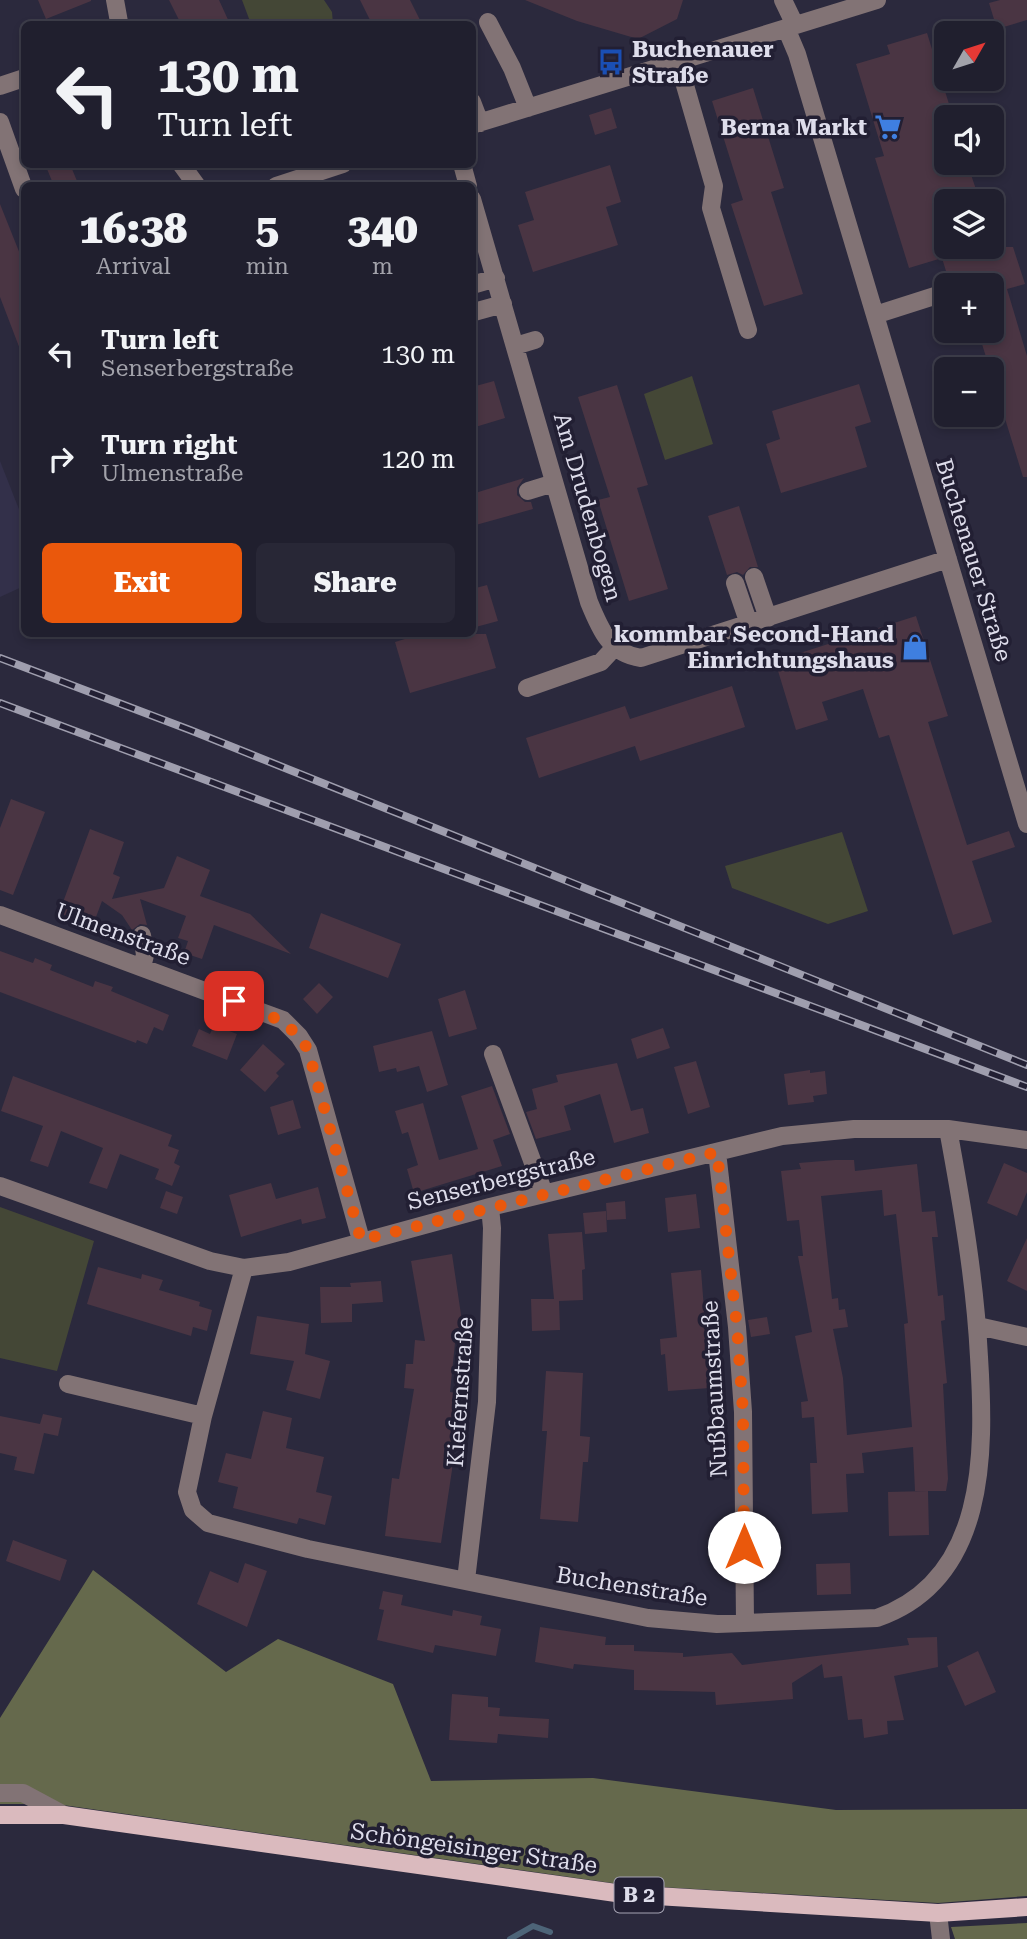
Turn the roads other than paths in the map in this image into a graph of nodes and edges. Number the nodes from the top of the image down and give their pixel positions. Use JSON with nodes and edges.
{"nodes":[{"id":1,"x":115,"y":0,"type":"edge"},
{"id":2,"x":783,"y":0,"type":"edge"},
{"id":3,"x":877,"y":0,"type":"edge"},
{"id":4,"x":118,"y":21,"type":"edge"},
{"id":5,"x":488,"y":22,"type":"dead end"},
{"id":6,"x":790,"y":27,"type":"junction"},
{"id":7,"x":678,"y":61,"type":"junction"},
{"id":8,"x":530,"y":68,"type":"dead end"},
{"id":9,"x":21,"y":79,"type":"edge"},
{"id":10,"x":519,"y":85,"type":"junction"},
{"id":11,"x":0,"y":86,"type":"edge"},
{"id":12,"x":528,"y":108,"type":"junction"},
{"id":13,"x":0,"y":122,"type":"edge"},
{"id":14,"x":476,"y":124,"type":"edge"},
{"id":15,"x":331,"y":168,"type":"edge"},
{"id":16,"x":21,"y":182,"type":"edge"},
{"id":17,"x":288,"y":182,"type":"edge"},
{"id":18,"x":476,"y":212,"type":"edge"},
{"id":19,"x":496,"y":278,"type":"junction"},
{"id":20,"x":476,"y":284,"type":"edge"},
{"id":21,"x":934,"y":296,"type":"edge"},
{"id":22,"x":503,"y":304,"type":"junction"},
{"id":23,"x":476,"y":311,"type":"edge"},
{"id":24,"x":875,"y":315,"type":"junction"},
{"id":25,"x":748,"y":330,"type":"dead end"},
{"id":26,"x":535,"y":340,"type":"dead end"},
{"id":27,"x":515,"y":346,"type":"junction"},
{"id":28,"x":554,"y":483,"type":"junction"},
{"id":29,"x":528,"y":491,"type":"dead end"},
{"id":30,"x":948,"y":559,"type":"junction"},
{"id":31,"x":754,"y":577,"type":"dead end"},
{"id":32,"x":735,"y":583,"type":"dead end"},
{"id":33,"x":768,"y":618,"type":"junction"},
{"id":34,"x":750,"y":624,"type":"junction"},
{"id":35,"x":614,"y":648,"type":"junction"},
{"id":36,"x":527,"y":688,"type":"dead end"},
{"id":37,"x":1023,"y":798,"type":"edge"},
{"id":38,"x":1027,"y":821,"type":"edge"},
{"id":39,"x":0,"y":915,"type":"edge"},
{"id":40,"x":142,"y":935,"type":"dead end"},
{"id":41,"x":142,"y":967,"type":"junction"},
{"id":42,"x":493,"y":1054,"type":"dead end"},
{"id":43,"x":948,"y":1129,"type":"junction"},
{"id":44,"x":1027,"y":1140,"type":"edge"},
{"id":45,"x":717,"y":1152,"type":"junction"},
{"id":46,"x":0,"y":1186,"type":"edge"},
{"id":47,"x":544,"y":1194,"type":"junction"},
{"id":48,"x":489,"y":1207,"type":"junction"},
{"id":49,"x":361,"y":1240,"type":"junction"},
{"id":50,"x":244,"y":1268,"type":"junction"},
{"id":51,"x":978,"y":1326,"type":"junction"},
{"id":52,"x":1027,"y":1337,"type":"edge"},
{"id":53,"x":68,"y":1384,"type":"dead end"},
{"id":54,"x":203,"y":1416,"type":"junction"},
{"id":55,"x":466,"y":1580,"type":"junction"},
{"id":56,"x":744,"y":1623,"type":"junction"},
{"id":57,"x":0,"y":1793,"type":"edge"},
{"id":58,"x":0,"y":1815,"type":"edge"},
{"id":59,"x":64,"y":1815,"type":"junction"},
{"id":60,"x":1027,"y":1907,"type":"edge"},
{"id":61,"x":938,"y":1913,"type":"junction"},
{"id":62,"x":941,"y":1939,"type":"edge"}],
"edges":[{"from":1,"to":4,"type":"street"},
{"from":2,"to":6,"type":"street","name":"Buchenauer Straße"},
{"from":3,"to":6,"type":"street"},
{"from":5,"to":10,"type":"street"},
{"from":6,"to":7,"type":"street"},
{"from":6,"to":24,"type":"street","name":"Buchenauer Straße"},
{"from":7,"to":12,"type":"street"},
{"from":7,"to":25,"type":"street"},
{"from":8,"to":10,"type":"street"},
{"from":9,"to":11,"type":"street"},
{"from":10,"to":12,"type":"street"},
{"from":12,"to":14,"type":"street"},
{"from":13,"to":16,"type":"street"},
{"from":15,"to":17,"type":"street"},
{"from":18,"to":19,"type":"street","name":"Am Drudenbogen"},
{"from":19,"to":20,"type":"street"},
{"from":19,"to":22,"type":"street","name":"Am Drudenbogen"},
{"from":21,"to":24,"type":"street"},
{"from":22,"to":23,"type":"street"},
{"from":22,"to":27,"type":"street","name":"Am Drudenbogen"},
{"from":24,"to":30,"type":"street","name":"Buchenauer Straße"},
{"from":26,"to":27,"type":"street"},
{"from":27,"to":28,"type":"street","name":"Am Drudenbogen"},
{"from":28,"to":29,"type":"street"},
{"from":28,"to":35,"type":"street","name":"Am Drudenbogen"},
{"from":30,"to":33,"type":"street"},
{"from":30,"to":37,"type":"street","name":"Buchenauer Straße"},
{"from":31,"to":33,"type":"street"},
{"from":32,"to":34,"type":"street"},
{"from":33,"to":34,"type":"street"},
{"from":34,"to":35,"type":"street"},
{"from":35,"to":36,"type":"street"},
{"from":37,"to":38,"type":"street","name":"Buchenauer Straße"},
{"from":39,"to":41,"type":"street","name":"Ulmenstraße"},
{"from":40,"to":41,"type":"street"},
{"from":41,"to":49,"type":"street","name":"Ulmenstraße"},
{"from":42,"to":47,"type":"street"},
{"from":43,"to":44,"type":"street","name":"Senserbergstraße"},
{"from":43,"to":45,"type":"street","name":"Senserbergstraße"},
{"from":43,"to":51,"type":"street","name":"Buchenstraße"},
{"from":45,"to":47,"type":"street","name":"Senserbergstraße"},
{"from":45,"to":56,"type":"street","name":"Nußbaumstraße"},
{"from":46,"to":50,"type":"street","name":"Senserbergstraße"},
{"from":47,"to":48,"type":"street","name":"Senserbergstraße"},
{"from":48,"to":49,"type":"street","name":"Senserbergstraße"},
{"from":48,"to":55,"type":"street","name":"Kiefernstraße"},
{"from":49,"to":50,"type":"street","name":"Senserbergstraße"},
{"from":50,"to":54,"type":"street","name":"Buchenstraße"},
{"from":51,"to":52,"type":"street"},
{"from":51,"to":56,"type":"street","name":"Buchenstraße"},
{"from":53,"to":54,"type":"street"},
{"from":54,"to":55,"type":"street","name":"Buchenstraße"},
{"from":55,"to":56,"type":"street","name":"Buchenstraße"},
{"from":57,"to":59,"type":"street"},
{"from":58,"to":59,"type":"main road","name":"Schöngeisinger Straße","number":"B 2"},
{"from":59,"to":61,"type":"main road","name":"Schöngeisinger Straße","number":"B 2"},
{"from":60,"to":61,"type":"main road","name":"Schöngeisinger Straße","number":"B 2"},
{"from":61,"to":62,"type":"street"}]}
